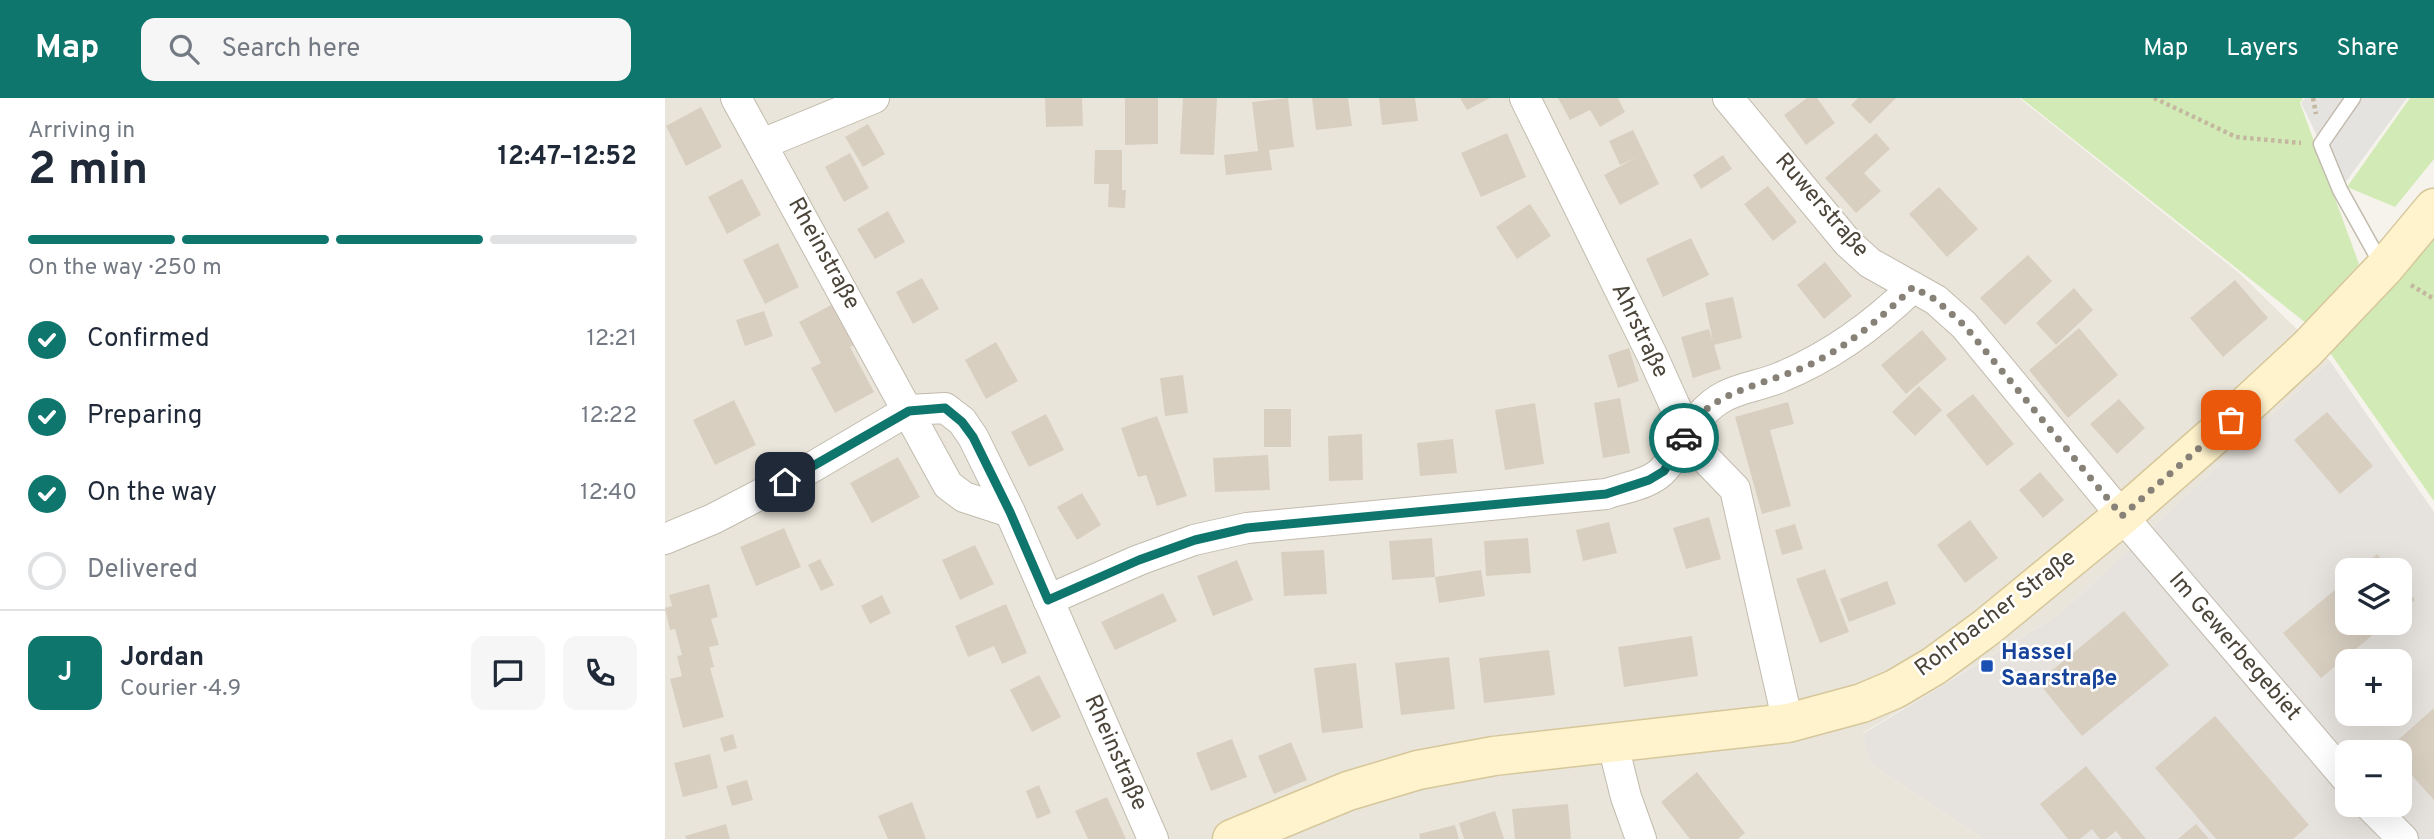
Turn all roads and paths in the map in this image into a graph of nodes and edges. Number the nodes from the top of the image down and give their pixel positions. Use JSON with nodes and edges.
{"nodes":[{"id":1,"x":736,"y":98,"type":"edge"},
{"id":2,"x":874,"y":98,"type":"edge"},
{"id":3,"x":1525,"y":98,"type":"edge"},
{"id":4,"x":1728,"y":98,"type":"edge"},
{"id":5,"x":2154,"y":98,"type":"edge"},
{"id":6,"x":2353,"y":98,"type":"edge"},
{"id":7,"x":762,"y":144,"type":"junction"},
{"id":8,"x":2322,"y":144,"type":"junction"},
{"id":9,"x":2434,"y":208,"type":"edge"},
{"id":10,"x":2384,"y":268,"type":"junction"},
{"id":11,"x":1913,"y":287,"type":"junction"},
{"id":12,"x":909,"y":411,"type":"junction"},
{"id":13,"x":1687,"y":433,"type":"junction"},
{"id":14,"x":1010,"y":512,"type":"junction"},
{"id":15,"x":2122,"y":516,"type":"junction"},
{"id":16,"x":665,"y":539,"type":"edge"},
{"id":17,"x":1048,"y":600,"type":"junction"},
{"id":18,"x":1788,"y":723,"type":"junction"},
{"id":19,"x":1612,"y":741,"type":"junction"},
{"id":20,"x":2335,"y":765,"type":"edge"},
{"id":21,"x":2381,"y":817,"type":"edge"},
{"id":22,"x":1153,"y":839,"type":"edge"},
{"id":23,"x":1231,"y":839,"type":"edge"},
{"id":24,"x":1641,"y":839,"type":"edge"},
{"id":25,"x":2403,"y":839,"type":"edge"}],
"edges":[{"from":1,"to":7,"type":"street","name":"Rheinstraße"},
{"from":2,"to":7,"type":"street"},
{"from":3,"to":13,"type":"street","name":"Ahrstraße"},
{"from":4,"to":11,"type":"street","name":"Ruwerstraße"},
{"from":5,"to":8,"type":"path"},
{"from":6,"to":8,"type":"lane"},
{"from":7,"to":12,"type":"street","name":"Rheinstraße"},
{"from":8,"to":10,"type":"lane"},
{"from":9,"to":10,"type":"street","name":"Rohrbacher Straße"},
{"from":10,"to":15,"type":"street","name":"Rohrbacher Straße"},
{"from":11,"to":13,"type":"street"},
{"from":11,"to":15,"type":"street","name":"Ruwerstraße"},
{"from":12,"to":14,"type":"street","name":"Rheinstraße"},
{"from":12,"to":14,"type":"street","name":"Rheinstraße"},
{"from":12,"to":16,"type":"street"},
{"from":13,"to":17,"type":"street"},
{"from":13,"to":18,"type":"street","name":"Ahrstraße"},
{"from":14,"to":17,"type":"street","name":"Rheinstraße"},
{"from":15,"to":18,"type":"street","name":"Rohrbacher Straße"},
{"from":15,"to":20,"type":"street","name":"Im Gewerbegebiet"},
{"from":17,"to":22,"type":"street","name":"Rheinstraße"},
{"from":18,"to":19,"type":"street","name":"Rohrbacher Straße"},
{"from":19,"to":23,"type":"street","name":"Rohrbacher Straße"},
{"from":19,"to":24,"type":"street"},
{"from":21,"to":25,"type":"street"}]}
